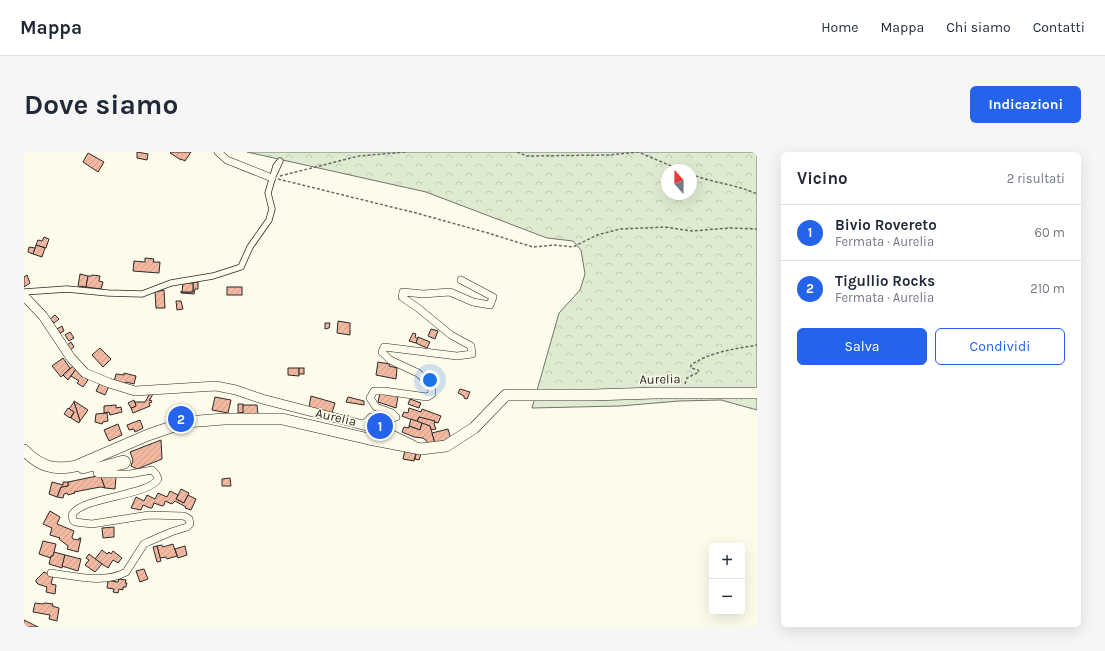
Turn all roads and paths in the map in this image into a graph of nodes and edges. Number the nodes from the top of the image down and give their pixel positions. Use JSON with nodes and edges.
{"nodes":[{"id":1,"x":218,"y":152,"type":"edge"},
{"id":2,"x":406,"y":152,"type":"edge"},
{"id":3,"x":517,"y":152,"type":"edge"},
{"id":4,"x":667,"y":164,"type":"edge"},
{"id":5,"x":697,"y":177,"type":"edge"},
{"id":6,"x":272,"y":178,"type":"junction"},
{"id":7,"x":757,"y":194,"type":"edge"},
{"id":8,"x":757,"y":229,"type":"edge"},
{"id":9,"x":461,"y":280,"type":"dead end"},
{"id":10,"x":24,"y":292,"type":"edge"},
{"id":11,"x":24,"y":296,"type":"edge"},
{"id":12,"x":757,"y":345,"type":"edge"},
{"id":13,"x":696,"y":393,"type":"junction"},
{"id":14,"x":757,"y":393,"type":"edge"},
{"id":15,"x":363,"y":425,"type":"junction"},
{"id":16,"x":421,"y":449,"type":"junction"},
{"id":17,"x":24,"y":450,"type":"edge"},
{"id":18,"x":76,"y":466,"type":"junction"},
{"id":19,"x":51,"y":573,"type":"dead end"}],
"edges":[{"from":1,"to":6,"type":"street"},
{"from":2,"to":6,"type":"path"},
{"from":3,"to":4,"type":"path"},
{"from":5,"to":7,"type":"path"},
{"from":6,"to":8,"type":"path"},
{"from":6,"to":10,"type":"street"},
{"from":9,"to":15,"type":"street"},
{"from":11,"to":15,"type":"street"},
{"from":12,"to":13,"type":"path"},
{"from":13,"to":14,"type":"main road","name":"Aurelia"},
{"from":13,"to":16,"type":"main road","name":"Aurelia"},
{"from":15,"to":16,"type":"street"},
{"from":16,"to":18,"type":"main road","name":"Aurelia"},
{"from":17,"to":18,"type":"main road","name":"Aurelia"},
{"from":18,"to":19,"type":"street"}]}
